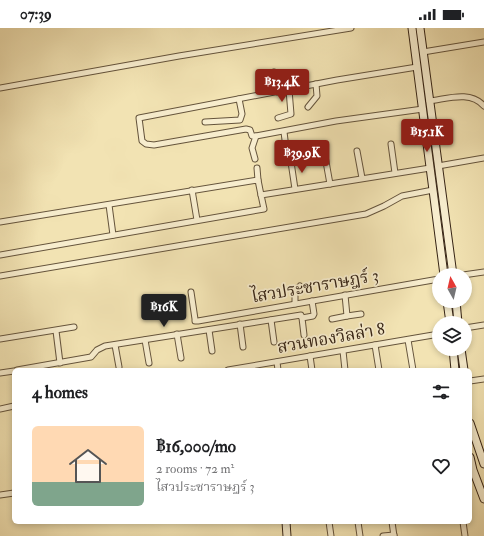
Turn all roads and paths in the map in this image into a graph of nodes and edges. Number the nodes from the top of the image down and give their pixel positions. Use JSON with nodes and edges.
{"nodes":[{"id":1,"x":351,"y":28,"type":"edge"},
{"id":2,"x":412,"y":28,"type":"edge"},
{"id":3,"x":420,"y":28,"type":"edge"},
{"id":4,"x":484,"y":42,"type":"edge"},
{"id":5,"x":422,"y":52,"type":"junction"},
{"id":6,"x":417,"y":67,"type":"junction"},
{"id":7,"x":274,"y":72,"type":"dead end"},
{"id":8,"x":316,"y":84,"type":"junction"},
{"id":9,"x":0,"y":88,"type":"edge"},
{"id":10,"x":289,"y":90,"type":"junction"},
{"id":11,"x":278,"y":92,"type":"junction"},
{"id":12,"x":239,"y":99,"type":"junction"},
{"id":13,"x":429,"y":101,"type":"junction"},
{"id":14,"x":483,"y":103,"type":"edge"},
{"id":15,"x":308,"y":107,"type":"dead end"},
{"id":16,"x":422,"y":109,"type":"junction"},
{"id":17,"x":278,"y":118,"type":"dead end"},
{"id":18,"x":205,"y":122,"type":"dead end"},
{"id":19,"x":284,"y":132,"type":"junction"},
{"id":20,"x":256,"y":136,"type":"junction"},
{"id":21,"x":391,"y":144,"type":"dead end"},
{"id":22,"x":357,"y":151,"type":"dead end"},
{"id":23,"x":287,"y":156,"type":"dead end"},
{"id":24,"x":325,"y":156,"type":"dead end"},
{"id":25,"x":484,"y":158,"type":"edge"},
{"id":26,"x":255,"y":159,"type":"dead end"},
{"id":27,"x":291,"y":162,"type":"dead end"},
{"id":28,"x":438,"y":166,"type":"junction"},
{"id":29,"x":257,"y":168,"type":"dead end"},
{"id":30,"x":430,"y":168,"type":"junction"},
{"id":31,"x":395,"y":173,"type":"junction"},
{"id":32,"x":362,"y":178,"type":"junction"},
{"id":33,"x":258,"y":180,"type":"junction"},
{"id":34,"x":330,"y":184,"type":"junction"},
{"id":35,"x":295,"y":189,"type":"junction"},
{"id":36,"x":192,"y":190,"type":"junction"},
{"id":37,"x":433,"y":190,"type":"junction"},
{"id":38,"x":261,"y":195,"type":"junction"},
{"id":39,"x":109,"y":205,"type":"junction"},
{"id":40,"x":197,"y":220,"type":"junction"},
{"id":41,"x":0,"y":222,"type":"edge"},
{"id":42,"x":114,"y":234,"type":"junction"},
{"id":43,"x":0,"y":255,"type":"edge"},
{"id":44,"x":443,"y":268,"type":"edge"},
{"id":45,"x":452,"y":268,"type":"edge"},
{"id":46,"x":484,"y":272,"type":"edge"},
{"id":47,"x":472,"y":274,"type":"edge"},
{"id":48,"x":0,"y":276,"type":"edge"},
{"id":49,"x":432,"y":280,"type":"edge"},
{"id":50,"x":300,"y":286,"type":"dead end"},
{"id":51,"x":191,"y":292,"type":"dead end"},
{"id":52,"x":345,"y":295,"type":"junction"},
{"id":53,"x":312,"y":301,"type":"junction"},
{"id":54,"x":295,"y":304,"type":"junction"},
{"id":55,"x":361,"y":314,"type":"dead end"},
{"id":56,"x":347,"y":316,"type":"junction"},
{"id":57,"x":302,"y":318,"type":"junction"},
{"id":58,"x":332,"y":319,"type":"dead end"},
{"id":59,"x":271,"y":320,"type":"junction"},
{"id":60,"x":240,"y":324,"type":"junction"},
{"id":61,"x":484,"y":325,"type":"edge"},
{"id":62,"x":74,"y":326,"type":"dead end"},
{"id":63,"x":472,"y":327,"type":"edge"},
{"id":64,"x":56,"y":330,"type":"junction"},
{"id":65,"x":208,"y":330,"type":"junction"},
{"id":66,"x":177,"y":334,"type":"junction"},
{"id":67,"x":304,"y":335,"type":"dead end"},
{"id":68,"x":432,"y":335,"type":"edge"},
{"id":69,"x":0,"y":340,"type":"edge"},
{"id":70,"x":145,"y":340,"type":"junction"},
{"id":71,"x":408,"y":340,"type":"junction"},
{"id":72,"x":274,"y":342,"type":"dead end"},
{"id":73,"x":115,"y":345,"type":"junction"},
{"id":74,"x":375,"y":345,"type":"junction"},
{"id":75,"x":243,"y":347,"type":"dead end"},
{"id":76,"x":343,"y":350,"type":"junction"},
{"id":77,"x":212,"y":351,"type":"dead end"},
{"id":78,"x":310,"y":356,"type":"junction"},
{"id":79,"x":454,"y":356,"type":"edge"},
{"id":80,"x":462,"y":356,"type":"edge"},
{"id":81,"x":182,"y":358,"type":"dead end"},
{"id":82,"x":277,"y":362,"type":"junction"},
{"id":83,"x":60,"y":363,"type":"junction"},
{"id":84,"x":150,"y":363,"type":"dead end"},
{"id":85,"x":119,"y":367,"type":"dead end"},
{"id":86,"x":29,"y":368,"type":"edge"},
{"id":87,"x":249,"y":368,"type":"edge"},
{"id":88,"x":278,"y":368,"type":"edge"},
{"id":89,"x":312,"y":368,"type":"edge"},
{"id":90,"x":345,"y":368,"type":"edge"},
{"id":91,"x":379,"y":368,"type":"edge"},
{"id":92,"x":413,"y":368,"type":"edge"},
{"id":93,"x":455,"y":368,"type":"edge"},
{"id":94,"x":464,"y":368,"type":"edge"},
{"id":95,"x":12,"y":370,"type":"edge"},
{"id":96,"x":0,"y":373,"type":"edge"},
{"id":97,"x":484,"y":379,"type":"edge"},
{"id":98,"x":472,"y":381,"type":"edge"},
{"id":99,"x":12,"y":406,"type":"edge"},
{"id":100,"x":0,"y":409,"type":"edge"},
{"id":101,"x":472,"y":429,"type":"edge"},
{"id":102,"x":472,"y":463,"type":"edge"},
{"id":103,"x":484,"y":464,"type":"edge"},
{"id":104,"x":12,"y":493,"type":"edge"},
{"id":105,"x":0,"y":495,"type":"edge"},
{"id":106,"x":484,"y":499,"type":"edge"},
{"id":107,"x":286,"y":524,"type":"edge"},
{"id":108,"x":329,"y":524,"type":"edge"},
{"id":109,"x":358,"y":524,"type":"edge"},
{"id":110,"x":392,"y":524,"type":"edge"},
{"id":111,"x":463,"y":524,"type":"edge"},
{"id":112,"x":287,"y":536,"type":"edge"},
{"id":113,"x":331,"y":536,"type":"edge"},
{"id":114,"x":360,"y":536,"type":"edge"},
{"id":115,"x":383,"y":536,"type":"edge"},
{"id":116,"x":394,"y":536,"type":"edge"},
{"id":117,"x":465,"y":536,"type":"edge"}],
"edges":[{"from":1,"to":9,"type":"street"},
{"from":2,"to":6,"type":"main road"},
{"from":3,"to":5,"type":"main road"},
{"from":4,"to":5,"type":"street"},
{"from":5,"to":13,"type":"main road"},
{"from":6,"to":8,"type":"street"},
{"from":6,"to":16,"type":"main road"},
{"from":7,"to":11,"type":"street"},
{"from":8,"to":10,"type":"street"},
{"from":8,"to":15,"type":"street"},
{"from":10,"to":11,"type":"street"},
{"from":10,"to":17,"type":"street"},
{"from":11,"to":12,"type":"street"},
{"from":12,"to":18,"type":"street"},
{"from":12,"to":20,"type":"street"},
{"from":13,"to":14,"type":"street"},
{"from":13,"to":28,"type":"main road"},
{"from":16,"to":19,"type":"street"},
{"from":16,"to":30,"type":"main road"},
{"from":19,"to":20,"type":"street"},
{"from":19,"to":23,"type":"street"},
{"from":20,"to":26,"type":"street"},
{"from":21,"to":31,"type":"street"},
{"from":22,"to":32,"type":"street"},
{"from":24,"to":34,"type":"street"},
{"from":25,"to":28,"type":"street"},
{"from":27,"to":35,"type":"street"},
{"from":28,"to":45,"type":"main road"},
{"from":29,"to":33,"type":"street"},
{"from":30,"to":31,"type":"street"},
{"from":30,"to":37,"type":"main road"},
{"from":31,"to":32,"type":"street"},
{"from":32,"to":34,"type":"street"},
{"from":33,"to":36,"type":"street"},
{"from":33,"to":38,"type":"street"},
{"from":34,"to":35,"type":"street"},
{"from":35,"to":38,"type":"street"},
{"from":36,"to":39,"type":"street"},
{"from":36,"to":40,"type":"street"},
{"from":37,"to":44,"type":"main road"},
{"from":37,"to":48,"type":"street"},
{"from":38,"to":40,"type":"street"},
{"from":39,"to":41,"type":"street"},
{"from":39,"to":42,"type":"street"},
{"from":40,"to":42,"type":"street"},
{"from":42,"to":43,"type":"street"},
{"from":46,"to":47,"type":"street"},
{"from":49,"to":52,"type":"street","name":"ไสวประชาราษฎร์ 3"},
{"from":50,"to":54,"type":"street"},
{"from":51,"to":54,"type":"street","name":"ไสวประชาราษฎร์ 3"},
{"from":52,"to":53,"type":"street","name":"ไสวประชาราษฎร์ 3"},
{"from":52,"to":56,"type":"street"},
{"from":53,"to":54,"type":"street","name":"ไสวประชาราษฎร์ 3"},
{"from":53,"to":57,"type":"street"},
{"from":55,"to":56,"type":"street"},
{"from":56,"to":58,"type":"street"},
{"from":57,"to":59,"type":"street"},
{"from":57,"to":67,"type":"street"},
{"from":59,"to":60,"type":"street"},
{"from":59,"to":72,"type":"street"},
{"from":60,"to":65,"type":"street"},
{"from":60,"to":75,"type":"street"},
{"from":61,"to":63,"type":"street"},
{"from":62,"to":64,"type":"street"},
{"from":64,"to":69,"type":"street"},
{"from":64,"to":83,"type":"street"},
{"from":65,"to":66,"type":"street"},
{"from":65,"to":77,"type":"street"},
{"from":66,"to":70,"type":"street"},
{"from":66,"to":81,"type":"street"},
{"from":68,"to":71,"type":"street","name":"สวนทองวิลล่า 8"},
{"from":70,"to":73,"type":"street"},
{"from":70,"to":84,"type":"street"},
{"from":71,"to":74,"type":"street","name":"สวนทองวิลล่า 8"},
{"from":71,"to":92,"type":"street"},
{"from":73,"to":83,"type":"street"},
{"from":73,"to":85,"type":"street"},
{"from":74,"to":76,"type":"street","name":"สวนทองวิลล่า 8"},
{"from":74,"to":91,"type":"street"},
{"from":76,"to":78,"type":"street","name":"สวนทองวิลล่า 8"},
{"from":76,"to":90,"type":"street"},
{"from":78,"to":82,"type":"street","name":"สวนทองวิลล่า 8"},
{"from":78,"to":89,"type":"street"},
{"from":79,"to":93,"type":"main road"},
{"from":80,"to":94,"type":"main road"},
{"from":82,"to":87,"type":"street","name":"สวนทองวิลล่า 8"},
{"from":82,"to":88,"type":"street"},
{"from":83,"to":86,"type":"street"},
{"from":95,"to":96,"type":"street"},
{"from":97,"to":98,"type":"street"},
{"from":99,"to":100,"type":"street"},
{"from":101,"to":103,"type":"main road"},
{"from":102,"to":106,"type":"main road"},
{"from":104,"to":105,"type":"street"},
{"from":107,"to":112,"type":"main road"},
{"from":108,"to":113,"type":"street"},
{"from":109,"to":114,"type":"street"},
{"from":110,"to":116,"type":"street"},
{"from":111,"to":117,"type":"street"},
{"from":115,"to":116,"type":"street"}]}
